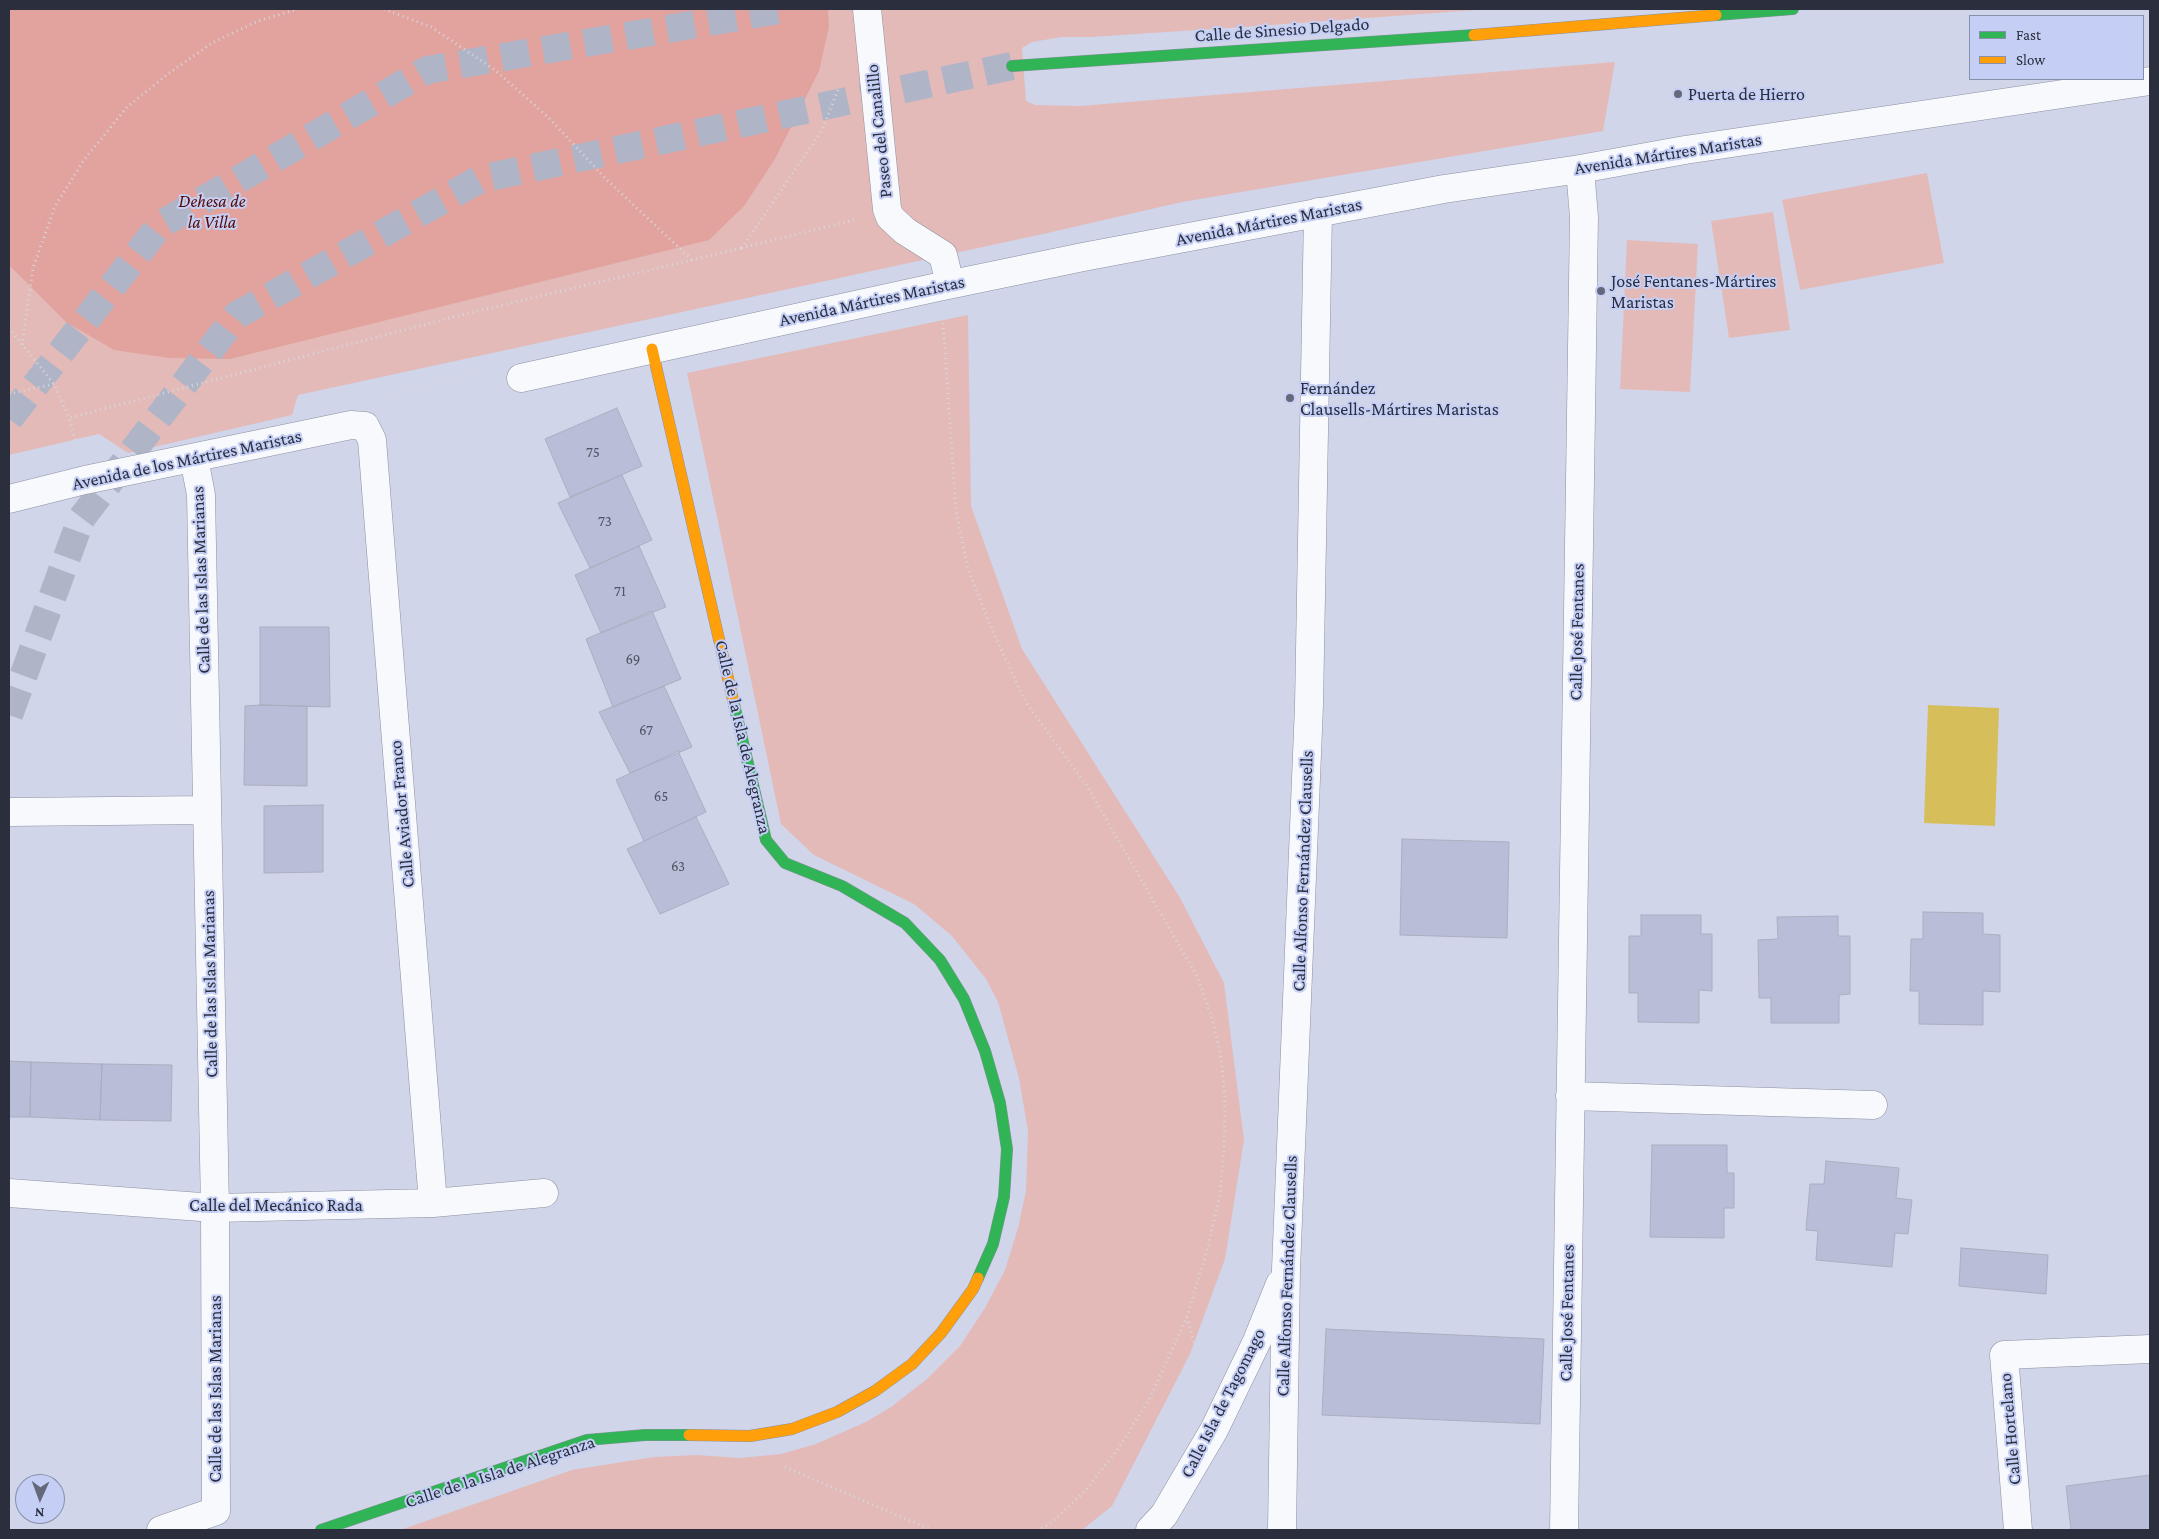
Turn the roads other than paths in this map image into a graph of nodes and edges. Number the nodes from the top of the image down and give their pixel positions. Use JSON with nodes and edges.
{"nodes":[{"id":1,"x":867,"y":9,"type":"edge"},
{"id":2,"x":1793,"y":9,"type":"edge"},
{"id":3,"x":1012,"y":66,"type":"tunnel mouth"},
{"id":4,"x":2150,"y":80,"type":"edge"},
{"id":5,"x":1580,"y":169,"type":"junction"},
{"id":6,"x":1318,"y":212,"type":"junction"},
{"id":7,"x":950,"y":284,"type":"junction"},
{"id":8,"x":652,"y":349,"type":"junction"},
{"id":9,"x":521,"y":378,"type":"road end"},
{"id":10,"x":366,"y":426,"type":"joint"},
{"id":11,"x":194,"y":458,"type":"junction"},
{"id":12,"x":9,"y":499,"type":"edge"},
{"id":13,"x":206,"y":810,"type":"junction"},
{"id":14,"x":9,"y":812,"type":"edge"},
{"id":15,"x":1570,"y":1096,"type":"junction"},
{"id":16,"x":1872,"y":1105,"type":"dead end"},
{"id":17,"x":9,"y":1193,"type":"edge"},
{"id":18,"x":544,"y":1193,"type":"dead end"},
{"id":19,"x":433,"y":1203,"type":"junction"},
{"id":20,"x":215,"y":1208,"type":"junction"},
{"id":21,"x":1286,"y":1269,"type":"junction"},
{"id":22,"x":2150,"y":1350,"type":"edge"},
{"id":23,"x":222,"y":1521,"type":"edge"},
{"id":24,"x":161,"y":1530,"type":"edge"},
{"id":25,"x":321,"y":1530,"type":"edge"},
{"id":26,"x":1150,"y":1530,"type":"edge"},
{"id":27,"x":1282,"y":1530,"type":"edge"},
{"id":28,"x":1564,"y":1530,"type":"edge"},
{"id":29,"x":2018,"y":1530,"type":"edge"}],
"edges":[{"from":1,"to":7,"type":"street","name":"Paseo del Canalillo"},
{"from":2,"to":3,"type":"street","name":"Calle de Sinesio Delgado"},
{"from":4,"to":5,"type":"street","name":"Avenida Mártires Maristas"},
{"from":5,"to":6,"type":"street","name":"Avenida Mártires Maristas"},
{"from":5,"to":15,"type":"street","name":"Calle José Fentanes"},
{"from":6,"to":7,"type":"street","name":"Avenida Mártires Maristas"},
{"from":6,"to":21,"type":"street","name":"Calle Alfonso Fernández Clausells"},
{"from":7,"to":8,"type":"street","name":"Avenida Mártires Maristas"},
{"from":8,"to":9,"type":"street","name":"Avenida Mártires Maristas"},
{"from":8,"to":25,"type":"street","name":"Calle de la Isla de Alegranza"},
{"from":10,"to":11,"type":"street","name":"Avenida de los Mártires Maristas"},
{"from":10,"to":19,"type":"street","name":"Calle Aviador Franco"},
{"from":11,"to":12,"type":"street","name":"Avenida de los Mártires Maristas"},
{"from":11,"to":13,"type":"street","name":"Calle de las Islas Marianas"},
{"from":13,"to":14,"type":"street"},
{"from":13,"to":20,"type":"street","name":"Calle de las Islas Marianas"},
{"from":15,"to":16,"type":"street"},
{"from":15,"to":28,"type":"street","name":"Calle José Fentanes"},
{"from":17,"to":20,"type":"street","name":"Calle del Mecánico Rada"},
{"from":18,"to":19,"type":"street","name":"Calle del Mecánico Rada"},
{"from":19,"to":20,"type":"street","name":"Calle del Mecánico Rada"},
{"from":20,"to":23,"type":"street","name":"Calle de las Islas Marianas"},
{"from":21,"to":26,"type":"street","name":"Calle Isla de Tagomago"},
{"from":21,"to":27,"type":"street","name":"Calle Alfonso Fernández Clausells"},
{"from":22,"to":29,"type":"street","name":"Calle Hortelano"},
{"from":23,"to":24,"type":"street"}]}
